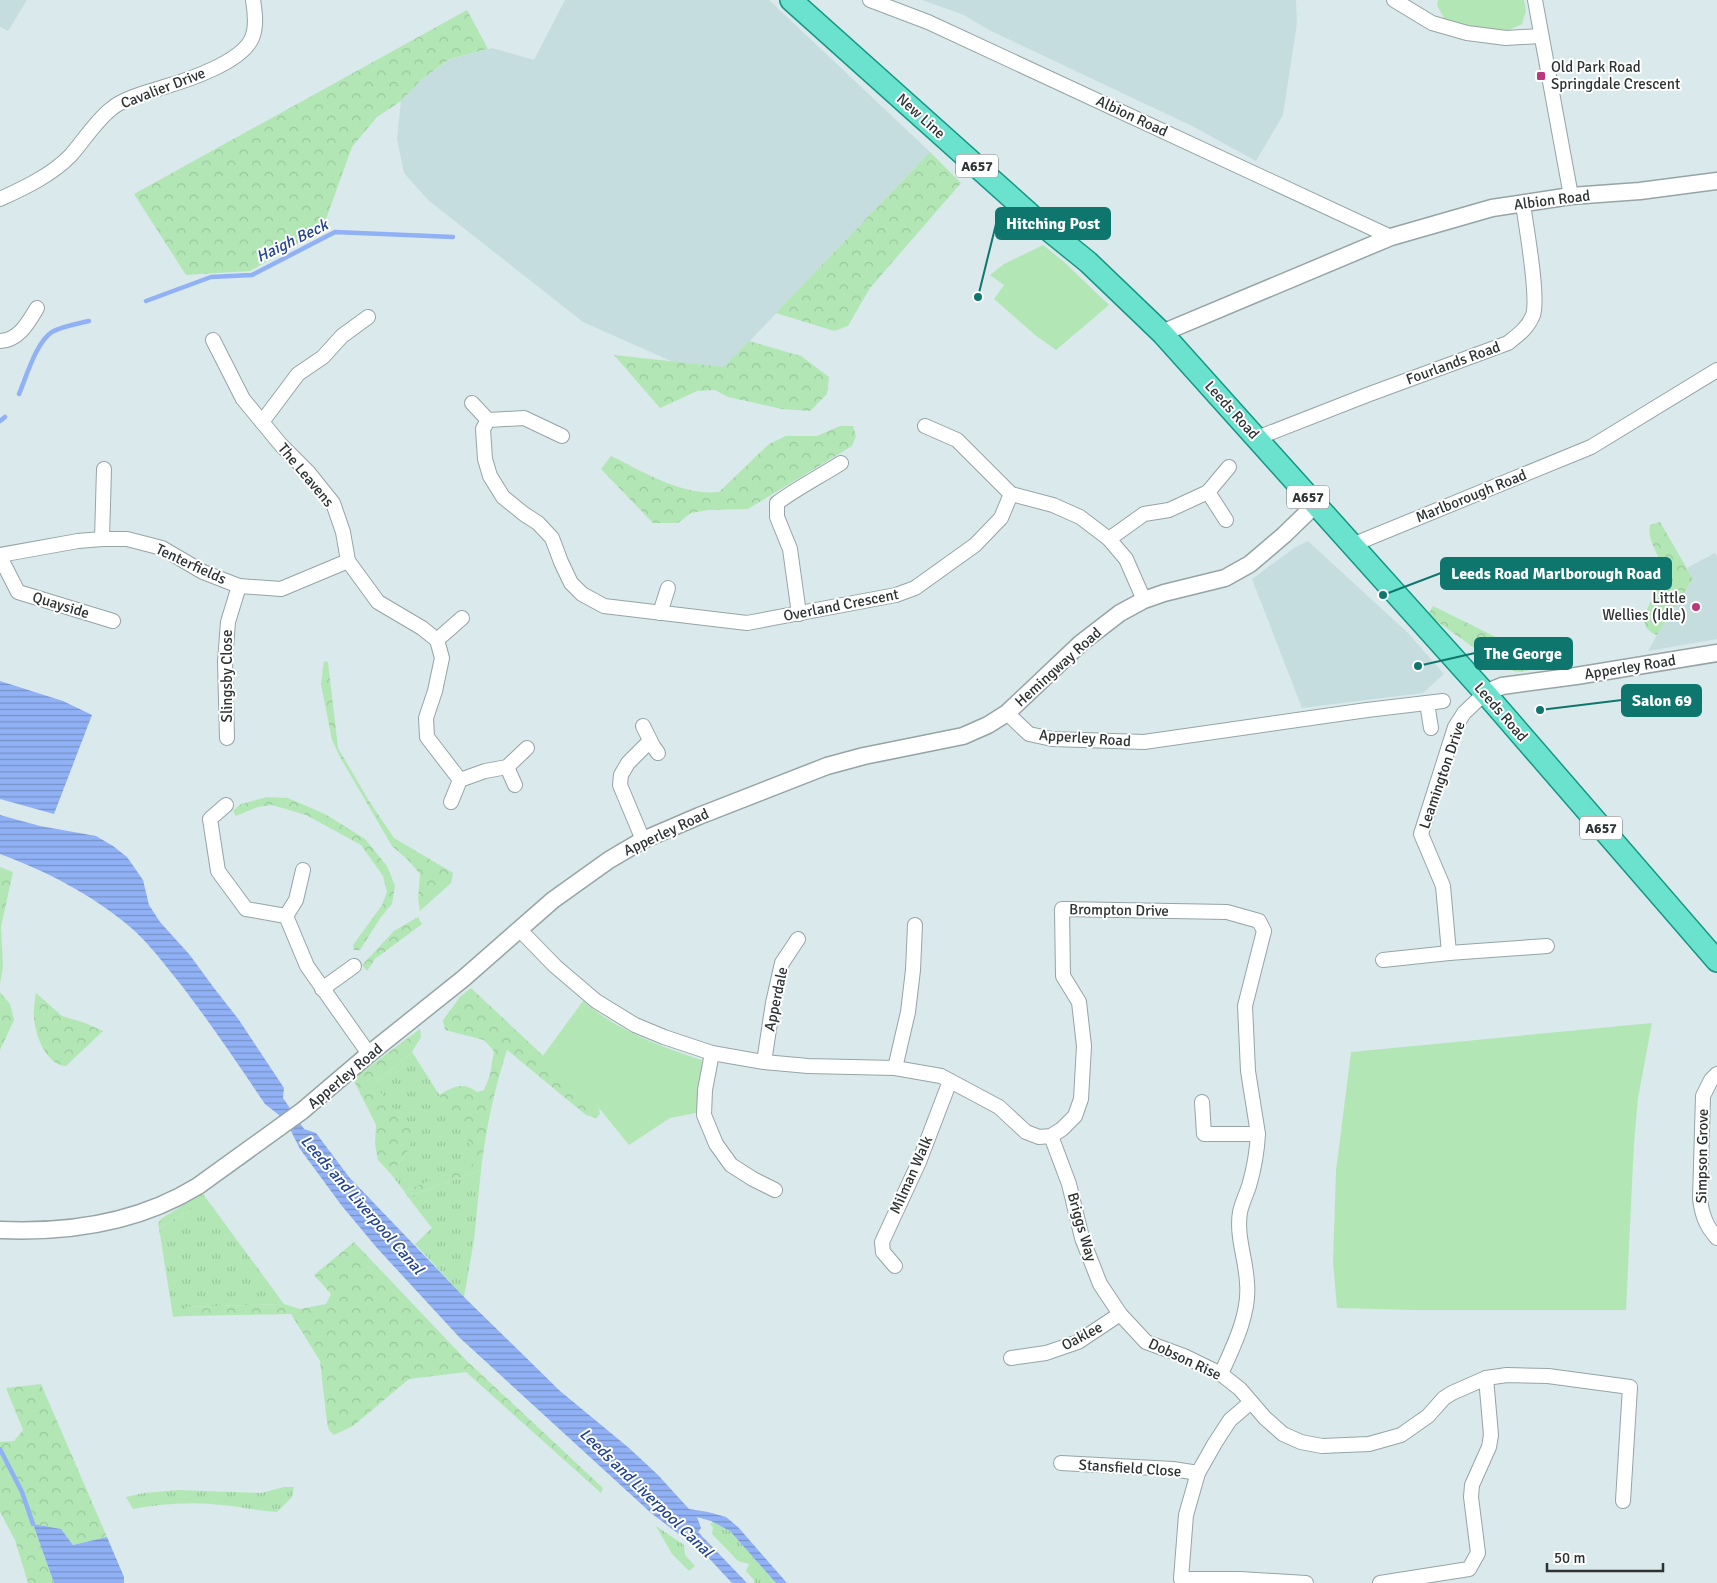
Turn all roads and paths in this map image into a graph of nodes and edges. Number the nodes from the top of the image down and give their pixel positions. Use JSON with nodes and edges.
{"nodes":[{"id":1,"x":253,"y":0,"type":"edge"},
{"id":2,"x":791,"y":0,"type":"edge"},
{"id":3,"x":870,"y":0,"type":"edge"},
{"id":4,"x":1394,"y":0,"type":"edge"},
{"id":5,"x":1535,"y":0,"type":"edge"},
{"id":6,"x":1542,"y":36,"type":"junction"},
{"id":7,"x":1717,"y":181,"type":"edge"},
{"id":8,"x":1571,"y":196,"type":"junction"},
{"id":9,"x":0,"y":199,"type":"edge"},
{"id":10,"x":1523,"y":204,"type":"junction"},
{"id":11,"x":1391,"y":237,"type":"junction"},
{"id":12,"x":37,"y":308,"type":"dead end"},
{"id":13,"x":368,"y":317,"type":"dead end"},
{"id":14,"x":1162,"y":333,"type":"junction"},
{"id":15,"x":213,"y":340,"type":"dead end"},
{"id":16,"x":0,"y":341,"type":"edge"},
{"id":17,"x":1717,"y":370,"type":"edge"},
{"id":18,"x":472,"y":403,"type":"dead end"},
{"id":19,"x":488,"y":420,"type":"junction"},
{"id":20,"x":262,"y":422,"type":"junction"},
{"id":21,"x":925,"y":426,"type":"dead end"},
{"id":22,"x":562,"y":436,"type":"dead end"},
{"id":23,"x":1257,"y":438,"type":"junction"},
{"id":24,"x":841,"y":463,"type":"dead end"},
{"id":25,"x":1228,"y":467,"type":"dead end"},
{"id":26,"x":104,"y":469,"type":"dead end"},
{"id":27,"x":1208,"y":492,"type":"junction"},
{"id":28,"x":1011,"y":494,"type":"junction"},
{"id":29,"x":1315,"y":505,"type":"junction"},
{"id":30,"x":1226,"y":520,"type":"dead end"},
{"id":31,"x":102,"y":539,"type":"junction"},
{"id":32,"x":1109,"y":539,"type":"junction"},
{"id":33,"x":1352,"y":544,"type":"junction"},
{"id":34,"x":0,"y":556,"type":"edge"},
{"id":35,"x":348,"y":561,"type":"junction"},
{"id":36,"x":239,"y":586,"type":"junction"},
{"id":37,"x":668,"y":588,"type":"dead end"},
{"id":38,"x":1144,"y":600,"type":"junction"},
{"id":39,"x":660,"y":613,"type":"junction"},
{"id":40,"x":799,"y":614,"type":"junction"},
{"id":41,"x":462,"y":618,"type":"dead end"},
{"id":42,"x":113,"y":621,"type":"dead end"},
{"id":43,"x":437,"y":640,"type":"junction"},
{"id":44,"x":1717,"y":653,"type":"edge"},
{"id":45,"x":1485,"y":694,"type":"junction"},
{"id":46,"x":1443,"y":701,"type":"dead end"},
{"id":47,"x":1427,"y":704,"type":"junction"},
{"id":48,"x":1007,"y":713,"type":"junction"},
{"id":49,"x":643,"y":726,"type":"dead end"},
{"id":50,"x":1430,"y":728,"type":"dead end"},
{"id":51,"x":227,"y":738,"type":"dead end"},
{"id":52,"x":650,"y":741,"type":"junction"},
{"id":53,"x":527,"y":748,"type":"dead end"},
{"id":54,"x":658,"y":753,"type":"dead end"},
{"id":55,"x":507,"y":767,"type":"junction"},
{"id":56,"x":460,"y":780,"type":"junction"},
{"id":57,"x":515,"y":785,"type":"dead end"},
{"id":58,"x":451,"y":802,"type":"dead end"},
{"id":59,"x":226,"y":805,"type":"dead end"},
{"id":60,"x":643,"y":840,"type":"junction"},
{"id":61,"x":303,"y":870,"type":"dead end"},
{"id":62,"x":286,"y":916,"type":"junction"},
{"id":63,"x":915,"y":924,"type":"dead end"},
{"id":64,"x":519,"y":929,"type":"junction"},
{"id":65,"x":798,"y":939,"type":"dead end"},
{"id":66,"x":1547,"y":946,"type":"dead end"},
{"id":67,"x":1449,"y":953,"type":"junction"},
{"id":68,"x":1383,"y":960,"type":"dead end"},
{"id":69,"x":1717,"y":961,"type":"edge"},
{"id":70,"x":354,"y":966,"type":"dead end"},
{"id":71,"x":322,"y":989,"type":"junction"},
{"id":72,"x":712,"y":1053,"type":"junction"},
{"id":73,"x":370,"y":1054,"type":"junction"},
{"id":74,"x":764,"y":1062,"type":"junction"},
{"id":75,"x":895,"y":1068,"type":"junction"},
{"id":76,"x":1717,"y":1074,"type":"edge"},
{"id":77,"x":950,"y":1081,"type":"junction"},
{"id":78,"x":1202,"y":1102,"type":"dead end"},
{"id":79,"x":1258,"y":1134,"type":"junction"},
{"id":80,"x":1051,"y":1136,"type":"junction"},
{"id":81,"x":775,"y":1190,"type":"dead end"},
{"id":82,"x":0,"y":1230,"type":"edge"},
{"id":83,"x":1717,"y":1238,"type":"edge"},
{"id":84,"x":895,"y":1266,"type":"dead end"},
{"id":85,"x":1120,"y":1314,"type":"junction"},
{"id":86,"x":1011,"y":1358,"type":"dead end"},
{"id":87,"x":1221,"y":1374,"type":"junction"},
{"id":88,"x":1486,"y":1378,"type":"junction"},
{"id":89,"x":1251,"y":1402,"type":"junction"},
{"id":90,"x":1061,"y":1463,"type":"dead end"},
{"id":91,"x":1198,"y":1473,"type":"junction"},
{"id":92,"x":1623,"y":1501,"type":"dead end"},
{"id":93,"x":1306,"y":1583,"type":"edge"},
{"id":94,"x":1380,"y":1583,"type":"edge"}],
"edges":[{"from":1,"to":9,"type":"street","name":"Cavalier Drive"},
{"from":2,"to":14,"type":"main road","name":"New Line","number":"A657"},
{"from":3,"to":11,"type":"street","name":"Albion Road"},
{"from":4,"to":6,"type":"street"},
{"from":5,"to":6,"type":"street"},
{"from":6,"to":8,"type":"street"},
{"from":7,"to":8,"type":"street","name":"Albion Road"},
{"from":8,"to":10,"type":"street","name":"Albion Road"},
{"from":10,"to":11,"type":"street","name":"Albion Road"},
{"from":10,"to":23,"type":"street","name":"Fourlands Road"},
{"from":11,"to":14,"type":"street","name":"Albion Road"},
{"from":12,"to":16,"type":"street"},
{"from":13,"to":20,"type":"street"},
{"from":14,"to":23,"type":"main road","name":"Leeds Road","number":"A657"},
{"from":15,"to":20,"type":"street","name":"The Leavens"},
{"from":17,"to":33,"type":"street","name":"Marlborough Road"},
{"from":18,"to":19,"type":"street"},
{"from":19,"to":22,"type":"street"},
{"from":19,"to":39,"type":"street","name":"Overland Crescent"},
{"from":20,"to":35,"type":"street","name":"The Leavens"},
{"from":21,"to":28,"type":"street"},
{"from":23,"to":29,"type":"main road","name":"Leeds Road","number":"A657"},
{"from":24,"to":40,"type":"street"},
{"from":25,"to":27,"type":"street"},
{"from":26,"to":31,"type":"street"},
{"from":27,"to":30,"type":"street"},
{"from":27,"to":32,"type":"street"},
{"from":28,"to":32,"type":"street"},
{"from":28,"to":40,"type":"street","name":"Overland Crescent"},
{"from":29,"to":33,"type":"main road","name":"Leeds Road","number":"A657"},
{"from":29,"to":38,"type":"street","name":"Hemingway Road"},
{"from":31,"to":34,"type":"street","name":"Tenterfields"},
{"from":31,"to":36,"type":"street","name":"Tenterfields"},
{"from":32,"to":38,"type":"street"},
{"from":33,"to":45,"type":"main road","name":"Leeds Road","number":"A657"},
{"from":34,"to":42,"type":"street","name":"Quayside"},
{"from":35,"to":36,"type":"street","name":"Tenterfields"},
{"from":35,"to":43,"type":"street","name":"The Leavens"},
{"from":36,"to":51,"type":"street","name":"Slingsby Close"},
{"from":37,"to":39,"type":"street"},
{"from":38,"to":48,"type":"street","name":"Hemingway Road"},
{"from":39,"to":40,"type":"street","name":"Overland Crescent"},
{"from":41,"to":43,"type":"street"},
{"from":43,"to":56,"type":"street"},
{"from":44,"to":45,"type":"street","name":"Apperley Road"},
{"from":45,"to":67,"type":"street","name":"Leamington Drive"},
{"from":45,"to":69,"type":"main road","name":"Leeds Road","number":"A657"},
{"from":46,"to":47,"type":"street","name":"Apperley Road"},
{"from":47,"to":48,"type":"street","name":"Apperley Road"},
{"from":47,"to":50,"type":"street"},
{"from":48,"to":60,"type":"street","name":"Apperley Road"},
{"from":49,"to":52,"type":"street"},
{"from":52,"to":54,"type":"street"},
{"from":52,"to":60,"type":"street"},
{"from":53,"to":55,"type":"street"},
{"from":55,"to":56,"type":"street"},
{"from":55,"to":57,"type":"street"},
{"from":56,"to":58,"type":"street"},
{"from":59,"to":62,"type":"street"},
{"from":60,"to":64,"type":"street","name":"Apperley Road"},
{"from":61,"to":62,"type":"street"},
{"from":62,"to":71,"type":"street"},
{"from":63,"to":75,"type":"street"},
{"from":64,"to":72,"type":"street"},
{"from":64,"to":73,"type":"street","name":"Apperley Road"},
{"from":65,"to":74,"type":"street","name":"Apperdale"},
{"from":66,"to":67,"type":"street"},
{"from":67,"to":68,"type":"street"},
{"from":70,"to":71,"type":"street"},
{"from":71,"to":73,"type":"street"},
{"from":72,"to":74,"type":"street"},
{"from":72,"to":81,"type":"street"},
{"from":73,"to":82,"type":"street","name":"Apperley Road"},
{"from":74,"to":75,"type":"street"},
{"from":75,"to":77,"type":"street"},
{"from":76,"to":83,"type":"street","name":"Simpson Grove"},
{"from":77,"to":80,"type":"street"},
{"from":77,"to":84,"type":"street","name":"Milman Walk"},
{"from":78,"to":79,"type":"street"},
{"from":79,"to":80,"type":"street","name":"Brompton Drive"},
{"from":79,"to":87,"type":"street"},
{"from":80,"to":85,"type":"street","name":"Briggs Way"},
{"from":85,"to":86,"type":"street","name":"Oaklee"},
{"from":85,"to":87,"type":"street","name":"Dobson Rise"},
{"from":87,"to":89,"type":"street","name":"Dobson Rise"},
{"from":88,"to":89,"type":"street","name":"Dobson Rise"},
{"from":88,"to":92,"type":"street","name":"Dobson Rise"},
{"from":88,"to":94,"type":"street"},
{"from":89,"to":91,"type":"street"},
{"from":90,"to":91,"type":"street","name":"Stansfield Close"},
{"from":91,"to":93,"type":"street"}]}
